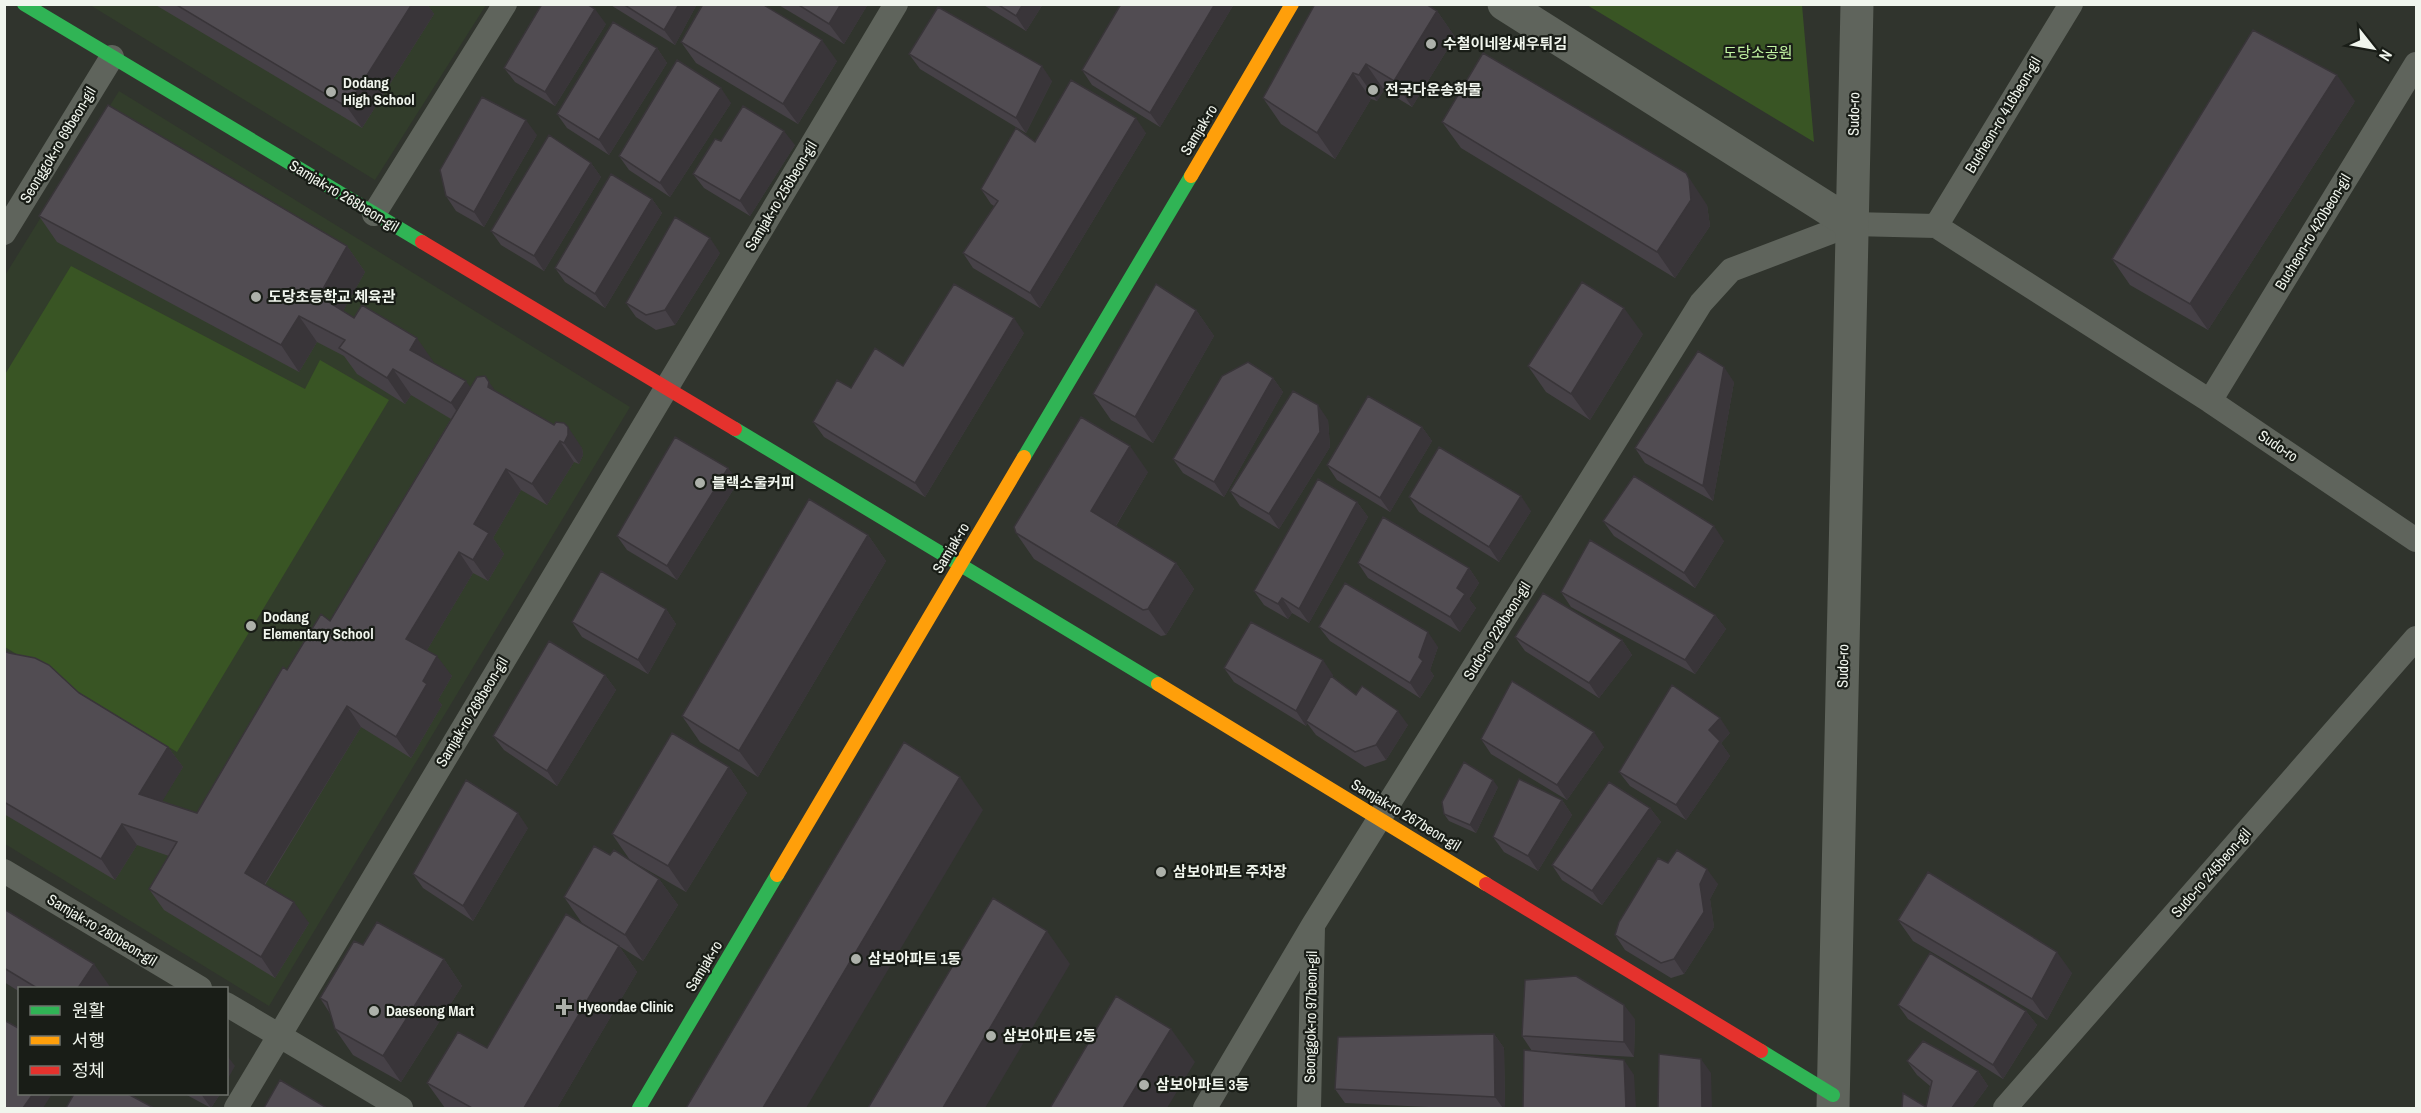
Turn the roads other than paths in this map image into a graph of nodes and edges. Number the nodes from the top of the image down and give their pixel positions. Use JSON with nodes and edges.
{"nodes":[{"id":1,"x":24,"y":4,"type":"edge"},
{"id":2,"x":506,"y":4,"type":"edge"},
{"id":3,"x":896,"y":4,"type":"edge"},
{"id":4,"x":1293,"y":4,"type":"edge"},
{"id":5,"x":1504,"y":4,"type":"edge"},
{"id":6,"x":1857,"y":4,"type":"edge"},
{"id":7,"x":2071,"y":4,"type":"edge"},
{"id":8,"x":112,"y":57,"type":"junction"},
{"id":9,"x":2416,"y":64,"type":"edge"},
{"id":10,"x":374,"y":214,"type":"junction"},
{"id":11,"x":1852,"y":224,"type":"junction"},
{"id":12,"x":1936,"y":226,"type":"junction"},
{"id":13,"x":4,"y":233,"type":"edge"},
{"id":14,"x":665,"y":388,"type":"junction"},
{"id":15,"x":2210,"y":401,"type":"junction"},
{"id":16,"x":2416,"y":540,"type":"edge"},
{"id":17,"x":961,"y":564,"type":"junction"},
{"id":18,"x":2416,"y":638,"type":"edge"},
{"id":19,"x":1381,"y":818,"type":"junction"},
{"id":20,"x":4,"y":871,"type":"edge"},
{"id":21,"x":1313,"y":925,"type":"junction"},
{"id":22,"x":198,"y":987,"type":"edge"},
{"id":23,"x":228,"y":1005,"type":"edge"},
{"id":24,"x":279,"y":1036,"type":"junction"},
{"id":25,"x":1833,"y":1102,"type":"edge"},
{"id":26,"x":236,"y":1108,"type":"edge"},
{"id":27,"x":401,"y":1108,"type":"edge"},
{"id":28,"x":639,"y":1108,"type":"edge"},
{"id":29,"x":1205,"y":1108,"type":"edge"},
{"id":30,"x":1309,"y":1108,"type":"edge"},
{"id":31,"x":2005,"y":1108,"type":"edge"}],
"edges":[{"from":1,"to":8,"type":"street","name":"Samjak-ro 268beon-gil"},
{"from":2,"to":10,"type":"lane"},
{"from":3,"to":14,"type":"lane","name":"Samjak-ro 256beon-gil"},
{"from":4,"to":17,"type":"street","name":"Samjak-ro"},
{"from":5,"to":11,"type":"street"},
{"from":6,"to":11,"type":"street","name":"Sudo-ro"},
{"from":7,"to":12,"type":"lane","name":"Bucheon-ro 416beon-gil"},
{"from":8,"to":10,"type":"street","name":"Samjak-ro 268beon-gil"},
{"from":8,"to":13,"type":"lane","name":"Seonggok-ro 69beon-gil"},
{"from":9,"to":15,"type":"lane","name":"Bucheon-ro 420beon-gil"},
{"from":10,"to":14,"type":"street","name":"Samjak-ro 268beon-gil"},
{"from":11,"to":12,"type":"lane"},
{"from":11,"to":19,"type":"lane","name":"Sudo-ro 228beon-gil"},
{"from":11,"to":25,"type":"street","name":"Sudo-ro"},
{"from":12,"to":15,"type":"lane","name":"Sudo-ro"},
{"from":14,"to":17,"type":"street","name":"Samjak-ro 268beon-gil"},
{"from":14,"to":24,"type":"lane","name":"Samjak-ro 268beon-gil"},
{"from":15,"to":16,"type":"lane","name":"Sudo-ro"},
{"from":17,"to":19,"type":"street","name":"Samjak-ro 267beon-gil"},
{"from":17,"to":28,"type":"street","name":"Samjak-ro"},
{"from":18,"to":31,"type":"lane","name":"Sudo-ro 245beon-gil"},
{"from":19,"to":21,"type":"lane","name":"Sudo-ro 228beon-gil"},
{"from":19,"to":25,"type":"street","name":"Samjak-ro 267beon-gil"},
{"from":20,"to":22,"type":"lane","name":"Samjak-ro 280beon-gil"},
{"from":21,"to":29,"type":"lane","name":"Sudo-ro 228beon-gil"},
{"from":21,"to":30,"type":"lane","name":"Seonggok-ro 97beon-gil"},
{"from":23,"to":24,"type":"lane"},
{"from":24,"to":26,"type":"lane"},
{"from":24,"to":27,"type":"lane"}]}
